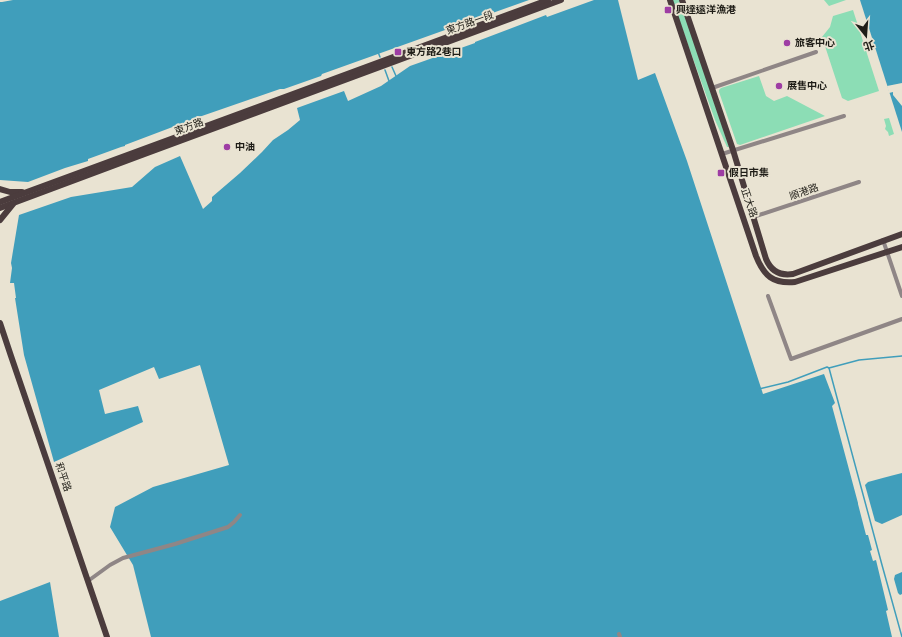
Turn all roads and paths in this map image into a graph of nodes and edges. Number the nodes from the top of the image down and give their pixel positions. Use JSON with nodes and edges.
{"nodes":[{"id":1,"x":548,"y":0,"type":"edge"},
{"id":2,"x":561,"y":0,"type":"edge"},
{"id":3,"x":670,"y":0,"type":"edge"},
{"id":4,"x":682,"y":0,"type":"edge"},
{"id":5,"x":816,"y":52,"type":"dead end"},
{"id":6,"x":384,"y":62,"type":"junction"},
{"id":7,"x":712,"y":88,"type":"junction"},
{"id":8,"x":844,"y":116,"type":"dead end"},
{"id":9,"x":733,"y":150,"type":"junction"},
{"id":10,"x":722,"y":154,"type":"junction"},
{"id":11,"x":859,"y":182,"type":"dead end"},
{"id":12,"x":0,"y":189,"type":"edge"},
{"id":13,"x":32,"y":191,"type":"junction"},
{"id":14,"x":0,"y":202,"type":"edge"},
{"id":15,"x":16,"y":202,"type":"junction"},
{"id":16,"x":0,"y":208,"type":"edge"},
{"id":17,"x":753,"y":218,"type":"junction"},
{"id":18,"x":0,"y":220,"type":"edge"},
{"id":19,"x":902,"y":234,"type":"edge"},
{"id":20,"x":883,"y":240,"type":"junction"},
{"id":21,"x":902,"y":247,"type":"edge"},
{"id":22,"x":887,"y":252,"type":"junction"},
{"id":23,"x":768,"y":296,"type":"dead end"},
{"id":24,"x":902,"y":296,"type":"edge"},
{"id":25,"x":902,"y":319,"type":"edge"},
{"id":26,"x":0,"y":323,"type":"edge"},
{"id":27,"x":0,"y":334,"type":"edge"},
{"id":28,"x":240,"y":515,"type":"dead end"},
{"id":29,"x":88,"y":581,"type":"junction"},
{"id":30,"x":103,"y":637,"type":"edge"},
{"id":31,"x":107,"y":637,"type":"edge"}],
"edges":[{"from":1,"to":6,"type":"main road","name":"東方路一段"},
{"from":2,"to":6,"type":"main road","name":"東方路一段"},
{"from":3,"to":10,"type":"main road","name":"正大路"},
{"from":4,"to":7,"type":"main road","name":"正大路"},
{"from":5,"to":7,"type":"street"},
{"from":6,"to":13,"type":"main road","name":"東方路"},
{"from":6,"to":15,"type":"main road","name":"東方路"},
{"from":7,"to":9,"type":"main road","name":"正大路"},
{"from":8,"to":9,"type":"street"},
{"from":9,"to":10,"type":"street"},
{"from":9,"to":17,"type":"main road","name":"正大路"},
{"from":10,"to":22,"type":"main road","name":"正大路"},
{"from":11,"to":17,"type":"street","name":"順港路"},
{"from":12,"to":13,"type":"main road"},
{"from":13,"to":14,"type":"main road","name":"東方路"},
{"from":15,"to":16,"type":"main road","name":"東方路"},
{"from":15,"to":18,"type":"main road"},
{"from":17,"to":20,"type":"main road","name":"正大路"},
{"from":19,"to":20,"type":"main road","name":"正大路"},
{"from":20,"to":22,"type":"street"},
{"from":21,"to":22,"type":"main road","name":"正大路"},
{"from":22,"to":24,"type":"street"},
{"from":23,"to":25,"type":"street"},
{"from":26,"to":29,"type":"main road","name":"和平路"},
{"from":27,"to":30,"type":"main road","name":"和平路"},
{"from":28,"to":29,"type":"street"},
{"from":29,"to":31,"type":"main road","name":"和平路"}]}
